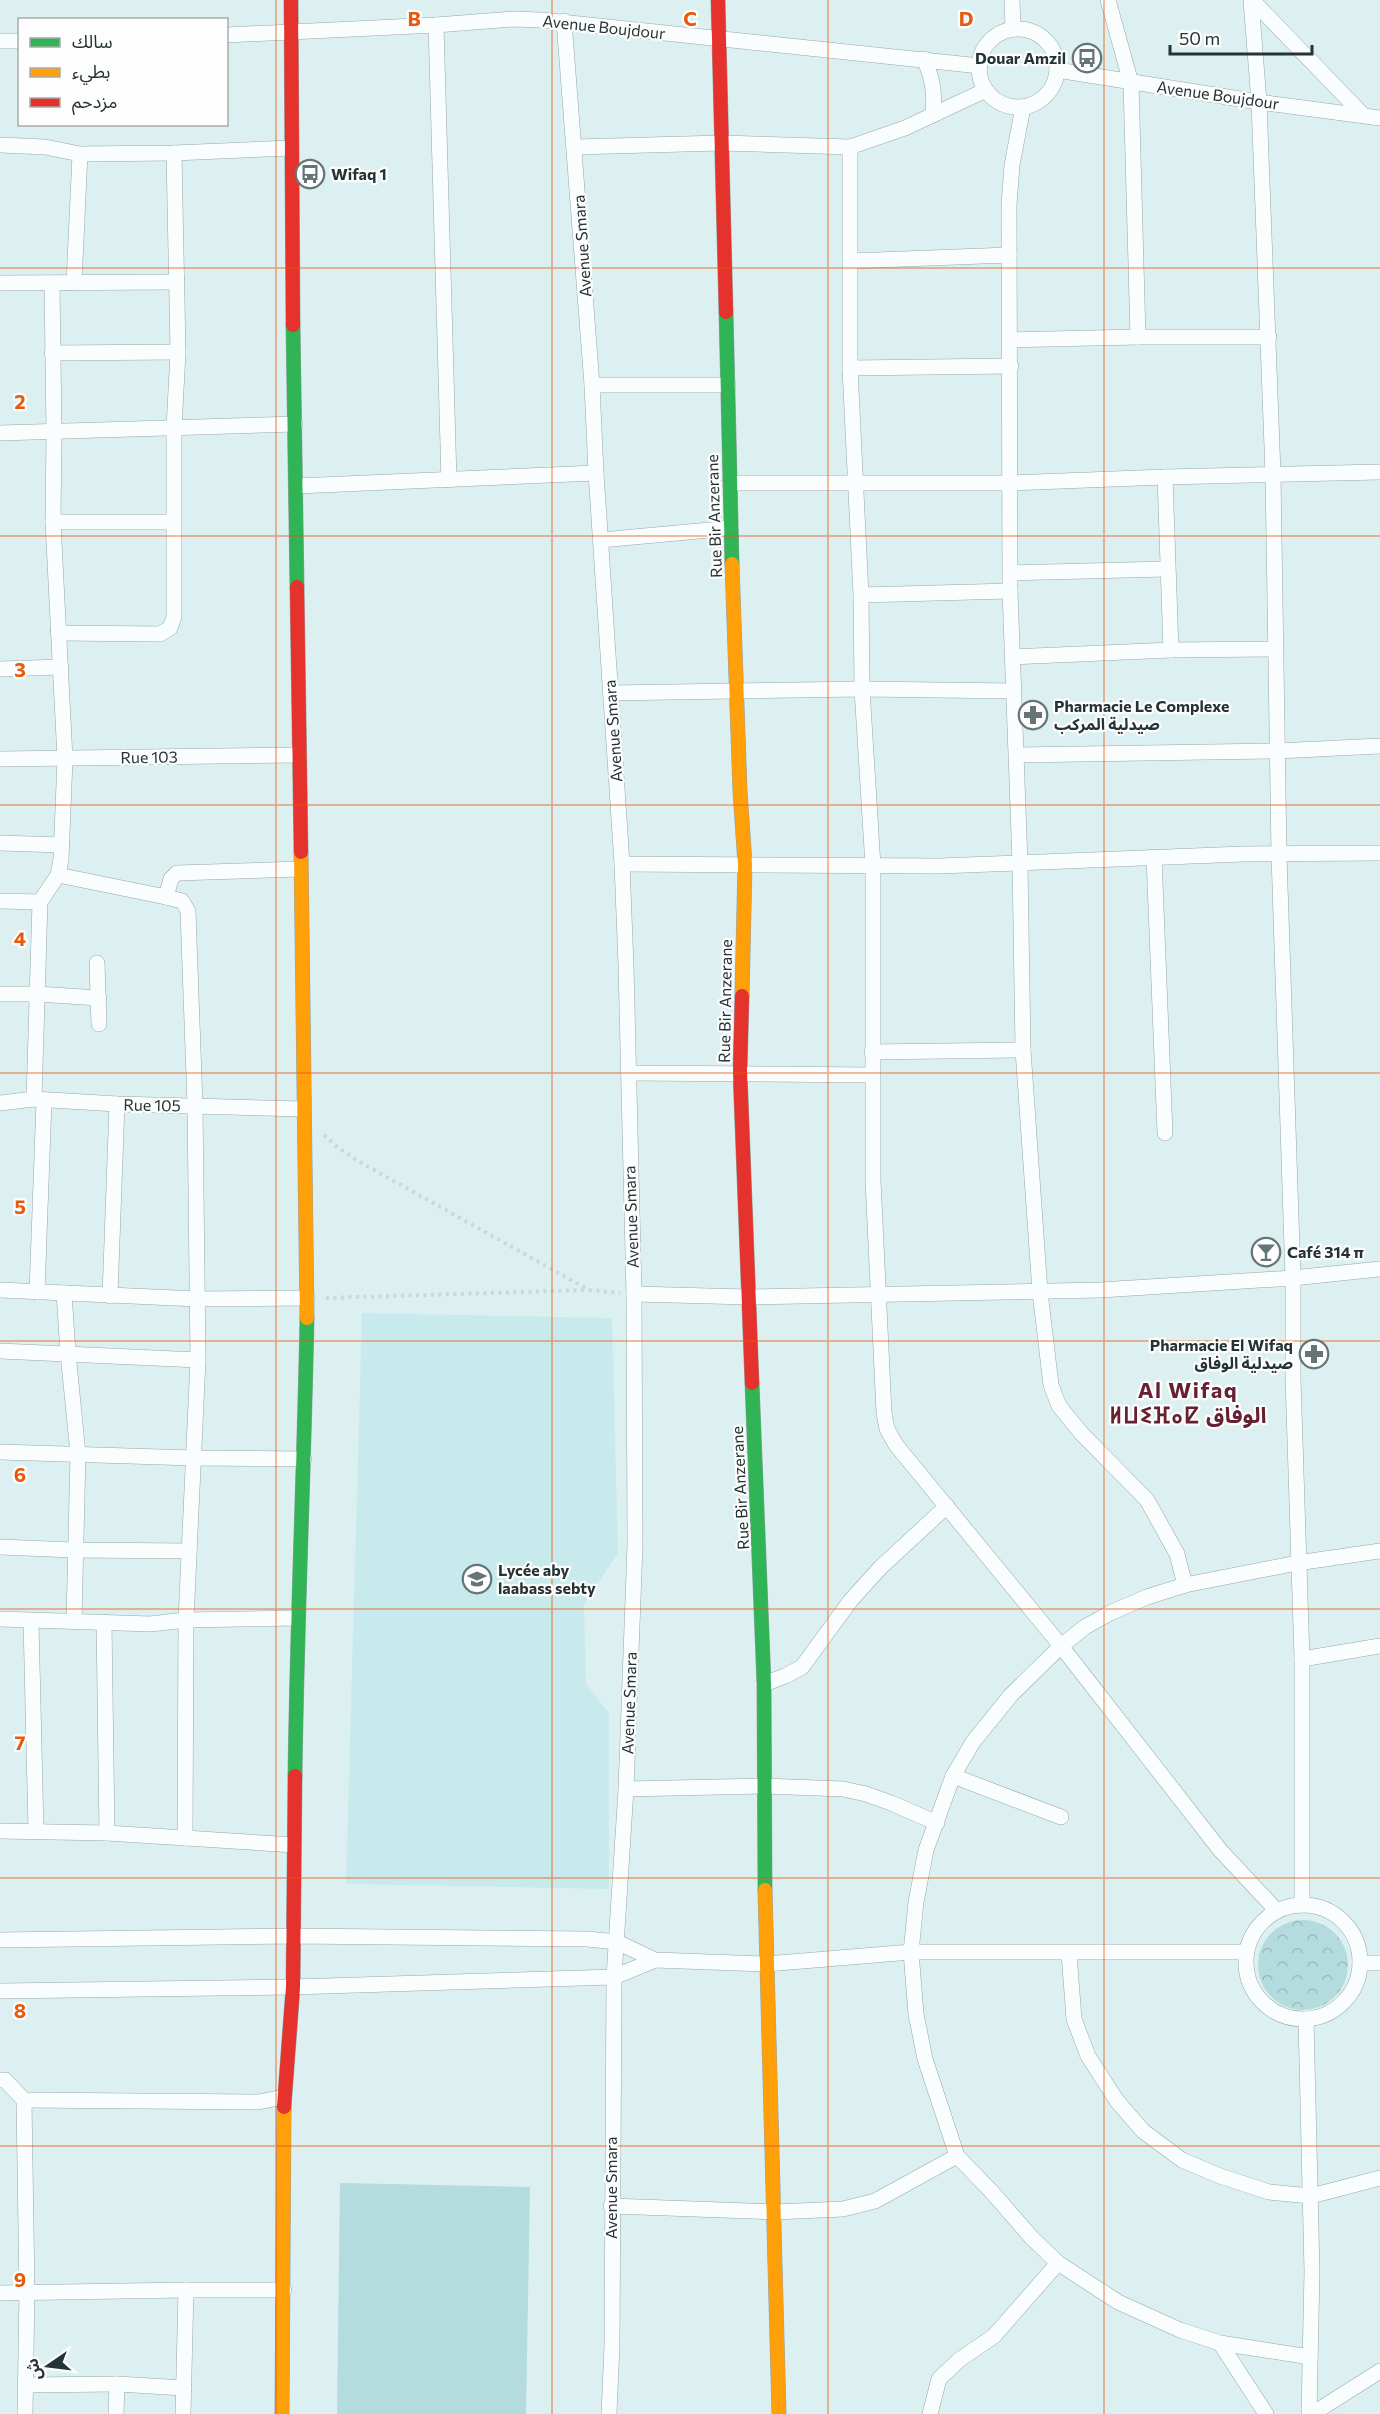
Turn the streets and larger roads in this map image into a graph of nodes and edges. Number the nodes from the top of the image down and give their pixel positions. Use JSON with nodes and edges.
{"nodes":[{"id":1,"x":291,"y":0,"type":"edge"},
{"id":2,"x":718,"y":0,"type":"edge"},
{"id":3,"x":1012,"y":0,"type":"edge"},
{"id":4,"x":1108,"y":0,"type":"edge"},
{"id":5,"x":1251,"y":0,"type":"edge"},
{"id":6,"x":564,"y":21,"type":"junction"},
{"id":7,"x":436,"y":26,"type":"junction"},
{"id":8,"x":1013,"y":29,"type":"junction"},
{"id":9,"x":291,"y":33,"type":"junction"},
{"id":10,"x":228,"y":35,"type":"edge"},
{"id":11,"x":719,"y":39,"type":"junction"},
{"id":12,"x":0,"y":41,"type":"edge"},
{"id":13,"x":18,"y":41,"type":"edge"},
{"id":14,"x":924,"y":59,"type":"junction"},
{"id":15,"x":980,"y":66,"type":"junction"},
{"id":16,"x":1057,"y":70,"type":"junction"},
{"id":17,"x":1131,"y":83,"type":"junction"},
{"id":18,"x":986,"y":90,"type":"junction"},
{"id":19,"x":1258,"y":102,"type":"junction"},
{"id":20,"x":1023,"y":107,"type":"junction"},
{"id":21,"x":933,"y":115,"type":"junction"},
{"id":22,"x":1363,"y":115,"type":"junction"},
{"id":23,"x":1380,"y":118,"type":"edge"},
{"id":24,"x":721,"y":143,"type":"junction"},
{"id":25,"x":0,"y":144,"type":"edge"},
{"id":26,"x":575,"y":147,"type":"junction"},
{"id":27,"x":850,"y":147,"type":"junction"},
{"id":28,"x":291,"y":148,"type":"junction"},
{"id":29,"x":174,"y":153,"type":"junction"},
{"id":30,"x":80,"y":154,"type":"junction"},
{"id":31,"x":1009,"y":255,"type":"junction"},
{"id":32,"x":850,"y":261,"type":"junction"},
{"id":33,"x":177,"y":282,"type":"junction"},
{"id":34,"x":0,"y":283,"type":"edge"},
{"id":35,"x":74,"y":283,"type":"junction"},
{"id":36,"x":52,"y":284,"type":"junction"},
{"id":37,"x":1138,"y":337,"type":"junction"},
{"id":38,"x":1269,"y":337,"type":"junction"},
{"id":39,"x":1010,"y":340,"type":"junction"},
{"id":40,"x":178,"y":352,"type":"junction"},
{"id":41,"x":52,"y":353,"type":"junction"},
{"id":42,"x":1011,"y":366,"type":"junction"},
{"id":43,"x":850,"y":368,"type":"junction"},
{"id":44,"x":592,"y":385,"type":"junction"},
{"id":45,"x":728,"y":385,"type":"junction"},
{"id":46,"x":295,"y":424,"type":"junction"},
{"id":47,"x":174,"y":428,"type":"junction"},
{"id":48,"x":0,"y":433,"type":"edge"},
{"id":49,"x":54,"y":433,"type":"junction"},
{"id":50,"x":1380,"y":472,"type":"edge"},
{"id":51,"x":596,"y":473,"type":"junction"},
{"id":52,"x":1273,"y":474,"type":"junction"},
{"id":53,"x":1165,"y":477,"type":"junction"},
{"id":54,"x":449,"y":480,"type":"junction"},
{"id":55,"x":730,"y":483,"type":"junction"},
{"id":56,"x":1011,"y":483,"type":"junction"},
{"id":57,"x":855,"y":484,"type":"junction"},
{"id":58,"x":297,"y":486,"type":"junction"},
{"id":59,"x":53,"y":522,"type":"junction"},
{"id":60,"x":173,"y":522,"type":"junction"},
{"id":61,"x":731,"y":528,"type":"junction"},
{"id":62,"x":601,"y":540,"type":"junction"},
{"id":63,"x":1167,"y":569,"type":"junction"},
{"id":64,"x":1011,"y":573,"type":"junction"},
{"id":65,"x":1010,"y":591,"type":"junction"},
{"id":66,"x":861,"y":595,"type":"junction"},
{"id":67,"x":58,"y":633,"type":"junction"},
{"id":68,"x":1275,"y":649,"type":"junction"},
{"id":69,"x":1172,"y":650,"type":"junction"},
{"id":70,"x":1013,"y":657,"type":"junction"},
{"id":71,"x":61,"y":668,"type":"junction"},
{"id":72,"x":0,"y":669,"type":"edge"},
{"id":73,"x":862,"y":689,"type":"junction"},
{"id":74,"x":736,"y":691,"type":"junction"},
{"id":75,"x":1013,"y":691,"type":"junction"},
{"id":76,"x":610,"y":693,"type":"junction"},
{"id":77,"x":1380,"y":746,"type":"edge"},
{"id":78,"x":1277,"y":751,"type":"junction"},
{"id":79,"x":299,"y":755,"type":"junction"},
{"id":80,"x":1017,"y":755,"type":"junction"},
{"id":81,"x":0,"y":759,"type":"edge"},
{"id":82,"x":64,"y":759,"type":"junction"},
{"id":83,"x":0,"y":843,"type":"edge"},
{"id":84,"x":62,"y":845,"type":"junction"},
{"id":85,"x":1380,"y":854,"type":"edge"},
{"id":86,"x":1280,"y":855,"type":"junction"},
{"id":87,"x":1154,"y":857,"type":"junction"},
{"id":88,"x":622,"y":864,"type":"junction"},
{"id":89,"x":745,"y":864,"type":"junction"},
{"id":90,"x":1020,"y":864,"type":"junction"},
{"id":91,"x":873,"y":866,"type":"junction"},
{"id":92,"x":301,"y":869,"type":"junction"},
{"id":93,"x":57,"y":874,"type":"junction"},
{"id":94,"x":166,"y":897,"type":"junction"},
{"id":95,"x":0,"y":901,"type":"edge"},
{"id":96,"x":40,"y":902,"type":"junction"},
{"id":97,"x":98,"y":963,"type":"dead end"},
{"id":98,"x":0,"y":994,"type":"edge"},
{"id":99,"x":37,"y":994,"type":"junction"},
{"id":100,"x":99,"y":998,"type":"junction"},
{"id":101,"x":99,"y":1024,"type":"dead end"},
{"id":102,"x":1023,"y":1050,"type":"junction"},
{"id":103,"x":872,"y":1052,"type":"junction"},
{"id":104,"x":740,"y":1072,"type":"junction"},
{"id":105,"x":629,"y":1073,"type":"junction"},
{"id":106,"x":872,"y":1075,"type":"junction"},
{"id":107,"x":39,"y":1100,"type":"junction"},
{"id":108,"x":0,"y":1103,"type":"edge"},
{"id":109,"x":117,"y":1104,"type":"junction"},
{"id":110,"x":195,"y":1105,"type":"junction"},
{"id":111,"x":303,"y":1109,"type":"junction"},
{"id":112,"x":1165,"y":1133,"type":"dead end"},
{"id":113,"x":1380,"y":1269,"type":"edge"},
{"id":114,"x":1293,"y":1278,"type":"junction"},
{"id":115,"x":0,"y":1290,"type":"edge"},
{"id":116,"x":37,"y":1292,"type":"junction"},
{"id":117,"x":1040,"y":1292,"type":"junction"},
{"id":118,"x":64,"y":1293,"type":"junction"},
{"id":119,"x":877,"y":1293,"type":"junction"},
{"id":120,"x":634,"y":1294,"type":"junction"},
{"id":121,"x":110,"y":1296,"type":"junction"},
{"id":122,"x":748,"y":1297,"type":"junction"},
{"id":123,"x":307,"y":1298,"type":"junction"},
{"id":124,"x":197,"y":1299,"type":"junction"},
{"id":125,"x":0,"y":1351,"type":"edge"},
{"id":126,"x":68,"y":1353,"type":"junction"},
{"id":127,"x":198,"y":1360,"type":"junction"},
{"id":128,"x":0,"y":1452,"type":"edge"},
{"id":129,"x":78,"y":1454,"type":"junction"},
{"id":130,"x":194,"y":1458,"type":"junction"},
{"id":131,"x":304,"y":1459,"type":"junction"},
{"id":132,"x":947,"y":1506,"type":"junction"},
{"id":133,"x":0,"y":1546,"type":"edge"},
{"id":134,"x":74,"y":1550,"type":"junction"},
{"id":135,"x":189,"y":1551,"type":"junction"},
{"id":136,"x":1380,"y":1551,"type":"edge"},
{"id":137,"x":1297,"y":1563,"type":"junction"},
{"id":138,"x":1185,"y":1585,"type":"junction"},
{"id":139,"x":297,"y":1618,"type":"junction"},
{"id":140,"x":0,"y":1619,"type":"edge"},
{"id":141,"x":186,"y":1620,"type":"junction"},
{"id":142,"x":31,"y":1621,"type":"junction"},
{"id":143,"x":74,"y":1621,"type":"junction"},
{"id":144,"x":104,"y":1622,"type":"junction"},
{"id":145,"x":1061,"y":1646,"type":"junction"},
{"id":146,"x":1380,"y":1646,"type":"edge"},
{"id":147,"x":1302,"y":1659,"type":"junction"},
{"id":148,"x":764,"y":1684,"type":"junction"},
{"id":149,"x":953,"y":1776,"type":"junction"},
{"id":150,"x":764,"y":1786,"type":"junction"},
{"id":151,"x":626,"y":1789,"type":"junction"},
{"id":152,"x":1061,"y":1817,"type":"dead end"},
{"id":153,"x":937,"y":1823,"type":"junction"},
{"id":154,"x":0,"y":1831,"type":"edge"},
{"id":155,"x":36,"y":1831,"type":"junction"},
{"id":156,"x":107,"y":1833,"type":"junction"},
{"id":157,"x":185,"y":1838,"type":"junction"},
{"id":158,"x":294,"y":1845,"type":"junction"},
{"id":159,"x":1302,"y":1905,"type":"junction"},
{"id":160,"x":1277,"y":1911,"type":"junction"},
{"id":161,"x":294,"y":1936,"type":"junction"},
{"id":162,"x":0,"y":1940,"type":"edge"},
{"id":163,"x":617,"y":1942,"type":"junction"},
{"id":164,"x":911,"y":1952,"type":"junction"},
{"id":165,"x":1246,"y":1952,"type":"junction"},
{"id":166,"x":1069,"y":1953,"type":"junction"},
{"id":167,"x":655,"y":1960,"type":"junction"},
{"id":168,"x":1360,"y":1963,"type":"junction"},
{"id":169,"x":1380,"y":1963,"type":"edge"},
{"id":170,"x":766,"y":1964,"type":"junction"},
{"id":171,"x":614,"y":1977,"type":"junction"},
{"id":172,"x":293,"y":1987,"type":"junction"},
{"id":173,"x":0,"y":1991,"type":"edge"},
{"id":174,"x":1306,"y":2019,"type":"junction"},
{"id":175,"x":0,"y":2080,"type":"edge"},
{"id":176,"x":284,"y":2097,"type":"junction"},
{"id":177,"x":24,"y":2100,"type":"junction"},
{"id":178,"x":957,"y":2156,"type":"junction"},
{"id":179,"x":1380,"y":2178,"type":"edge"},
{"id":180,"x":1311,"y":2196,"type":"junction"},
{"id":181,"x":611,"y":2206,"type":"junction"},
{"id":182,"x":775,"y":2212,"type":"junction"},
{"id":183,"x":1058,"y":2263,"type":"junction"},
{"id":184,"x":186,"y":2290,"type":"junction"},
{"id":185,"x":284,"y":2290,"type":"junction"},
{"id":186,"x":27,"y":2292,"type":"junction"},
{"id":187,"x":0,"y":2293,"type":"edge"},
{"id":188,"x":1220,"y":2343,"type":"junction"},
{"id":189,"x":1310,"y":2357,"type":"junction"},
{"id":190,"x":1380,"y":2371,"type":"edge"},
{"id":191,"x":117,"y":2384,"type":"junction"},
{"id":192,"x":26,"y":2385,"type":"junction"},
{"id":193,"x":184,"y":2388,"type":"junction"},
{"id":194,"x":25,"y":2414,"type":"edge"},
{"id":195,"x":116,"y":2414,"type":"edge"},
{"id":196,"x":183,"y":2414,"type":"edge"},
{"id":197,"x":282,"y":2414,"type":"edge"},
{"id":198,"x":609,"y":2414,"type":"edge"},
{"id":199,"x":779,"y":2414,"type":"edge"},
{"id":200,"x":930,"y":2414,"type":"edge"},
{"id":201,"x":1266,"y":2414,"type":"edge"},
{"id":202,"x":1310,"y":2414,"type":"edge"}],
"edges":[{"from":1,"to":9,"type":"street"},
{"from":2,"to":11,"type":"street","name":"Rue Bir Anzerane"},
{"from":3,"to":8,"type":"street"},
{"from":4,"to":17,"type":"street"},
{"from":5,"to":19,"type":"street"},
{"from":5,"to":22,"type":"street"},
{"from":6,"to":7,"type":"street","name":"Avenue Boujdour"},
{"from":6,"to":11,"type":"street","name":"Avenue Boujdour"},
{"from":6,"to":26,"type":"street","name":"Avenue Smara"},
{"from":7,"to":9,"type":"street","name":"Avenue Boujdour"},
{"from":7,"to":54,"type":"street"},
{"from":8,"to":15,"type":"street"},
{"from":8,"to":16,"type":"street"},
{"from":9,"to":10,"type":"street","name":"Avenue Boujdour"},
{"from":9,"to":28,"type":"street"},
{"from":11,"to":14,"type":"street","name":"Avenue Boujdour"},
{"from":11,"to":24,"type":"street","name":"Rue Bir Anzerane"},
{"from":12,"to":13,"type":"street"},
{"from":14,"to":15,"type":"street","name":"Avenue Boujdour"},
{"from":14,"to":21,"type":"street"},
{"from":15,"to":18,"type":"street"},
{"from":16,"to":17,"type":"street","name":"Avenue Boujdour"},
{"from":16,"to":20,"type":"street"},
{"from":17,"to":19,"type":"street","name":"Avenue Boujdour"},
{"from":17,"to":37,"type":"street"},
{"from":18,"to":20,"type":"street"},
{"from":18,"to":21,"type":"street"},
{"from":19,"to":22,"type":"street","name":"Avenue Boujdour"},
{"from":19,"to":38,"type":"street"},
{"from":20,"to":31,"type":"street"},
{"from":21,"to":27,"type":"street"},
{"from":22,"to":23,"type":"street","name":"Avenue Boujdour"},
{"from":24,"to":26,"type":"street"},
{"from":24,"to":27,"type":"street"},
{"from":24,"to":45,"type":"street","name":"Rue Bir Anzerane"},
{"from":25,"to":30,"type":"street"},
{"from":26,"to":44,"type":"street","name":"Avenue Smara"},
{"from":27,"to":32,"type":"street"},
{"from":28,"to":29,"type":"street"},
{"from":28,"to":46,"type":"street"},
{"from":29,"to":30,"type":"street"},
{"from":29,"to":33,"type":"street"},
{"from":30,"to":35,"type":"street"},
{"from":31,"to":32,"type":"street"},
{"from":31,"to":39,"type":"street"},
{"from":32,"to":43,"type":"street"},
{"from":33,"to":35,"type":"street"},
{"from":33,"to":40,"type":"street"},
{"from":34,"to":36,"type":"street"},
{"from":35,"to":36,"type":"street"},
{"from":36,"to":41,"type":"street"},
{"from":37,"to":38,"type":"street"},
{"from":37,"to":39,"type":"street"},
{"from":38,"to":52,"type":"street"},
{"from":39,"to":42,"type":"street"},
{"from":40,"to":41,"type":"street"},
{"from":40,"to":47,"type":"street"},
{"from":41,"to":49,"type":"street"},
{"from":42,"to":43,"type":"street"},
{"from":42,"to":56,"type":"street"},
{"from":43,"to":57,"type":"street"},
{"from":44,"to":45,"type":"street"},
{"from":44,"to":51,"type":"street","name":"Avenue Smara"},
{"from":45,"to":55,"type":"street","name":"Rue Bir Anzerane"},
{"from":46,"to":47,"type":"street"},
{"from":46,"to":58,"type":"street"},
{"from":47,"to":49,"type":"street"},
{"from":47,"to":60,"type":"street"},
{"from":48,"to":49,"type":"street"},
{"from":49,"to":59,"type":"street"},
{"from":50,"to":52,"type":"street"},
{"from":51,"to":54,"type":"street"},
{"from":51,"to":62,"type":"street","name":"Avenue Smara"},
{"from":52,"to":53,"type":"street"},
{"from":52,"to":68,"type":"street"},
{"from":53,"to":56,"type":"street"},
{"from":53,"to":63,"type":"street"},
{"from":54,"to":58,"type":"street"},
{"from":55,"to":57,"type":"street"},
{"from":55,"to":61,"type":"street","name":"Rue Bir Anzerane"},
{"from":56,"to":57,"type":"street"},
{"from":56,"to":64,"type":"street"},
{"from":57,"to":66,"type":"street"},
{"from":58,"to":79,"type":"street"},
{"from":59,"to":60,"type":"street"},
{"from":59,"to":67,"type":"street"},
{"from":60,"to":67,"type":"street"},
{"from":61,"to":62,"type":"street"},
{"from":61,"to":74,"type":"street","name":"Rue Bir Anzerane"},
{"from":62,"to":76,"type":"street","name":"Avenue Smara"},
{"from":63,"to":64,"type":"street"},
{"from":63,"to":69,"type":"street"},
{"from":64,"to":65,"type":"street"},
{"from":65,"to":66,"type":"street"},
{"from":65,"to":70,"type":"street"},
{"from":66,"to":73,"type":"street"},
{"from":67,"to":71,"type":"street"},
{"from":68,"to":69,"type":"street"},
{"from":68,"to":78,"type":"street"},
{"from":69,"to":70,"type":"street"},
{"from":70,"to":75,"type":"street"},
{"from":71,"to":72,"type":"street"},
{"from":71,"to":82,"type":"street"},
{"from":73,"to":74,"type":"street"},
{"from":73,"to":75,"type":"street"},
{"from":73,"to":91,"type":"street"},
{"from":74,"to":76,"type":"street"},
{"from":74,"to":89,"type":"street","name":"Rue Bir Anzerane"},
{"from":75,"to":80,"type":"street"},
{"from":76,"to":88,"type":"street","name":"Avenue Smara"},
{"from":77,"to":78,"type":"street"},
{"from":78,"to":80,"type":"street"},
{"from":78,"to":86,"type":"street"},
{"from":79,"to":82,"type":"street","name":"Rue 103"},
{"from":79,"to":92,"type":"street"},
{"from":80,"to":90,"type":"street"},
{"from":81,"to":82,"type":"street","name":"Rue 103"},
{"from":82,"to":84,"type":"street"},
{"from":83,"to":84,"type":"street"},
{"from":84,"to":93,"type":"street"},
{"from":85,"to":86,"type":"street"},
{"from":86,"to":87,"type":"street"},
{"from":86,"to":114,"type":"street"},
{"from":87,"to":90,"type":"street"},
{"from":87,"to":112,"type":"street"},
{"from":88,"to":89,"type":"street"},
{"from":88,"to":105,"type":"street","name":"Avenue Smara"},
{"from":89,"to":91,"type":"street"},
{"from":89,"to":104,"type":"street","name":"Rue Bir Anzerane"},
{"from":90,"to":91,"type":"street"},
{"from":90,"to":102,"type":"street"},
{"from":91,"to":103,"type":"street"},
{"from":92,"to":94,"type":"street"},
{"from":92,"to":111,"type":"street"},
{"from":93,"to":94,"type":"street"},
{"from":93,"to":96,"type":"street"},
{"from":94,"to":110,"type":"street"},
{"from":95,"to":96,"type":"street"},
{"from":96,"to":99,"type":"street"},
{"from":97,"to":100,"type":"street"},
{"from":98,"to":99,"type":"street"},
{"from":99,"to":100,"type":"street"},
{"from":99,"to":107,"type":"street"},
{"from":100,"to":101,"type":"street"},
{"from":102,"to":103,"type":"street"},
{"from":102,"to":117,"type":"street"},
{"from":103,"to":106,"type":"street"},
{"from":104,"to":105,"type":"street"},
{"from":104,"to":106,"type":"street"},
{"from":104,"to":122,"type":"street","name":"Rue Bir Anzerane"},
{"from":105,"to":120,"type":"street","name":"Avenue Smara"},
{"from":106,"to":119,"type":"street"},
{"from":107,"to":108,"type":"street","name":"Rue 105"},
{"from":107,"to":109,"type":"street","name":"Rue 105"},
{"from":107,"to":116,"type":"street"},
{"from":109,"to":110,"type":"street","name":"Rue 105"},
{"from":109,"to":121,"type":"street"},
{"from":110,"to":111,"type":"street","name":"Rue 105"},
{"from":110,"to":124,"type":"street"},
{"from":111,"to":123,"type":"street"},
{"from":113,"to":114,"type":"street"},
{"from":114,"to":117,"type":"street"},
{"from":114,"to":137,"type":"street"},
{"from":115,"to":116,"type":"street"},
{"from":116,"to":118,"type":"street"},
{"from":117,"to":119,"type":"street"},
{"from":117,"to":138,"type":"street"},
{"from":118,"to":121,"type":"street"},
{"from":118,"to":126,"type":"street"},
{"from":119,"to":122,"type":"street"},
{"from":119,"to":132,"type":"street"},
{"from":120,"to":122,"type":"street"},
{"from":120,"to":151,"type":"street","name":"Avenue Smara"},
{"from":121,"to":124,"type":"street"},
{"from":122,"to":148,"type":"street","name":"Rue Bir Anzerane"},
{"from":123,"to":124,"type":"street"},
{"from":123,"to":131,"type":"street"},
{"from":124,"to":127,"type":"street"},
{"from":125,"to":126,"type":"street"},
{"from":126,"to":127,"type":"street"},
{"from":126,"to":129,"type":"street"},
{"from":127,"to":130,"type":"street"},
{"from":128,"to":129,"type":"street"},
{"from":129,"to":130,"type":"street"},
{"from":129,"to":134,"type":"street"},
{"from":130,"to":131,"type":"street"},
{"from":130,"to":135,"type":"street"},
{"from":131,"to":139,"type":"street"},
{"from":132,"to":145,"type":"street"},
{"from":132,"to":148,"type":"street"},
{"from":133,"to":134,"type":"street"},
{"from":134,"to":135,"type":"street"},
{"from":134,"to":143,"type":"street"},
{"from":135,"to":141,"type":"street"},
{"from":136,"to":137,"type":"street"},
{"from":137,"to":138,"type":"street"},
{"from":137,"to":147,"type":"street"},
{"from":138,"to":145,"type":"street"},
{"from":139,"to":141,"type":"street"},
{"from":139,"to":158,"type":"street"},
{"from":140,"to":142,"type":"street"},
{"from":141,"to":144,"type":"street"},
{"from":141,"to":157,"type":"street"},
{"from":142,"to":143,"type":"street"},
{"from":142,"to":155,"type":"street"},
{"from":143,"to":144,"type":"street"},
{"from":144,"to":156,"type":"street"},
{"from":145,"to":149,"type":"street"},
{"from":145,"to":160,"type":"street"},
{"from":146,"to":147,"type":"street"},
{"from":147,"to":159,"type":"street"},
{"from":148,"to":150,"type":"street","name":"Rue Bir Anzerane"},
{"from":149,"to":152,"type":"street"},
{"from":149,"to":153,"type":"street"},
{"from":150,"to":151,"type":"street"},
{"from":150,"to":153,"type":"street"},
{"from":150,"to":170,"type":"street","name":"Rue Bir Anzerane"},
{"from":151,"to":163,"type":"street","name":"Avenue Smara"},
{"from":153,"to":164,"type":"street"},
{"from":154,"to":155,"type":"street"},
{"from":155,"to":156,"type":"street"},
{"from":156,"to":157,"type":"street"},
{"from":157,"to":158,"type":"street"},
{"from":158,"to":161,"type":"street"},
{"from":159,"to":160,"type":"street"},
{"from":159,"to":168,"type":"street"},
{"from":160,"to":165,"type":"street"},
{"from":161,"to":162,"type":"street"},
{"from":161,"to":163,"type":"street"},
{"from":161,"to":172,"type":"street"},
{"from":163,"to":167,"type":"street"},
{"from":163,"to":171,"type":"street","name":"Avenue Smara"},
{"from":164,"to":166,"type":"street"},
{"from":164,"to":170,"type":"street"},
{"from":164,"to":178,"type":"street"},
{"from":165,"to":166,"type":"street"},
{"from":165,"to":174,"type":"street"},
{"from":166,"to":180,"type":"street"},
{"from":167,"to":170,"type":"street"},
{"from":167,"to":171,"type":"street"},
{"from":168,"to":169,"type":"street"},
{"from":168,"to":174,"type":"street"},
{"from":170,"to":182,"type":"street","name":"Rue Bir Anzerane"},
{"from":171,"to":172,"type":"street"},
{"from":171,"to":181,"type":"street","name":"Avenue Smara"},
{"from":172,"to":173,"type":"street"},
{"from":172,"to":176,"type":"street"},
{"from":174,"to":180,"type":"street"},
{"from":175,"to":177,"type":"street"},
{"from":176,"to":177,"type":"street"},
{"from":176,"to":185,"type":"street"},
{"from":177,"to":186,"type":"street"},
{"from":178,"to":182,"type":"street"},
{"from":178,"to":183,"type":"street"},
{"from":179,"to":180,"type":"street"},
{"from":180,"to":189,"type":"street"},
{"from":181,"to":182,"type":"street"},
{"from":181,"to":198,"type":"street","name":"Avenue Smara"},
{"from":182,"to":199,"type":"street","name":"Rue Bir Anzerane"},
{"from":183,"to":188,"type":"street"},
{"from":183,"to":200,"type":"street"},
{"from":184,"to":185,"type":"street"},
{"from":184,"to":186,"type":"street"},
{"from":184,"to":193,"type":"street"},
{"from":185,"to":197,"type":"street"},
{"from":186,"to":187,"type":"street"},
{"from":186,"to":192,"type":"street"},
{"from":188,"to":189,"type":"street"},
{"from":188,"to":201,"type":"street"},
{"from":189,"to":202,"type":"street"},
{"from":190,"to":202,"type":"street"},
{"from":191,"to":192,"type":"street"},
{"from":191,"to":193,"type":"street"},
{"from":191,"to":195,"type":"street"},
{"from":192,"to":194,"type":"street"},
{"from":193,"to":196,"type":"street"}]}
